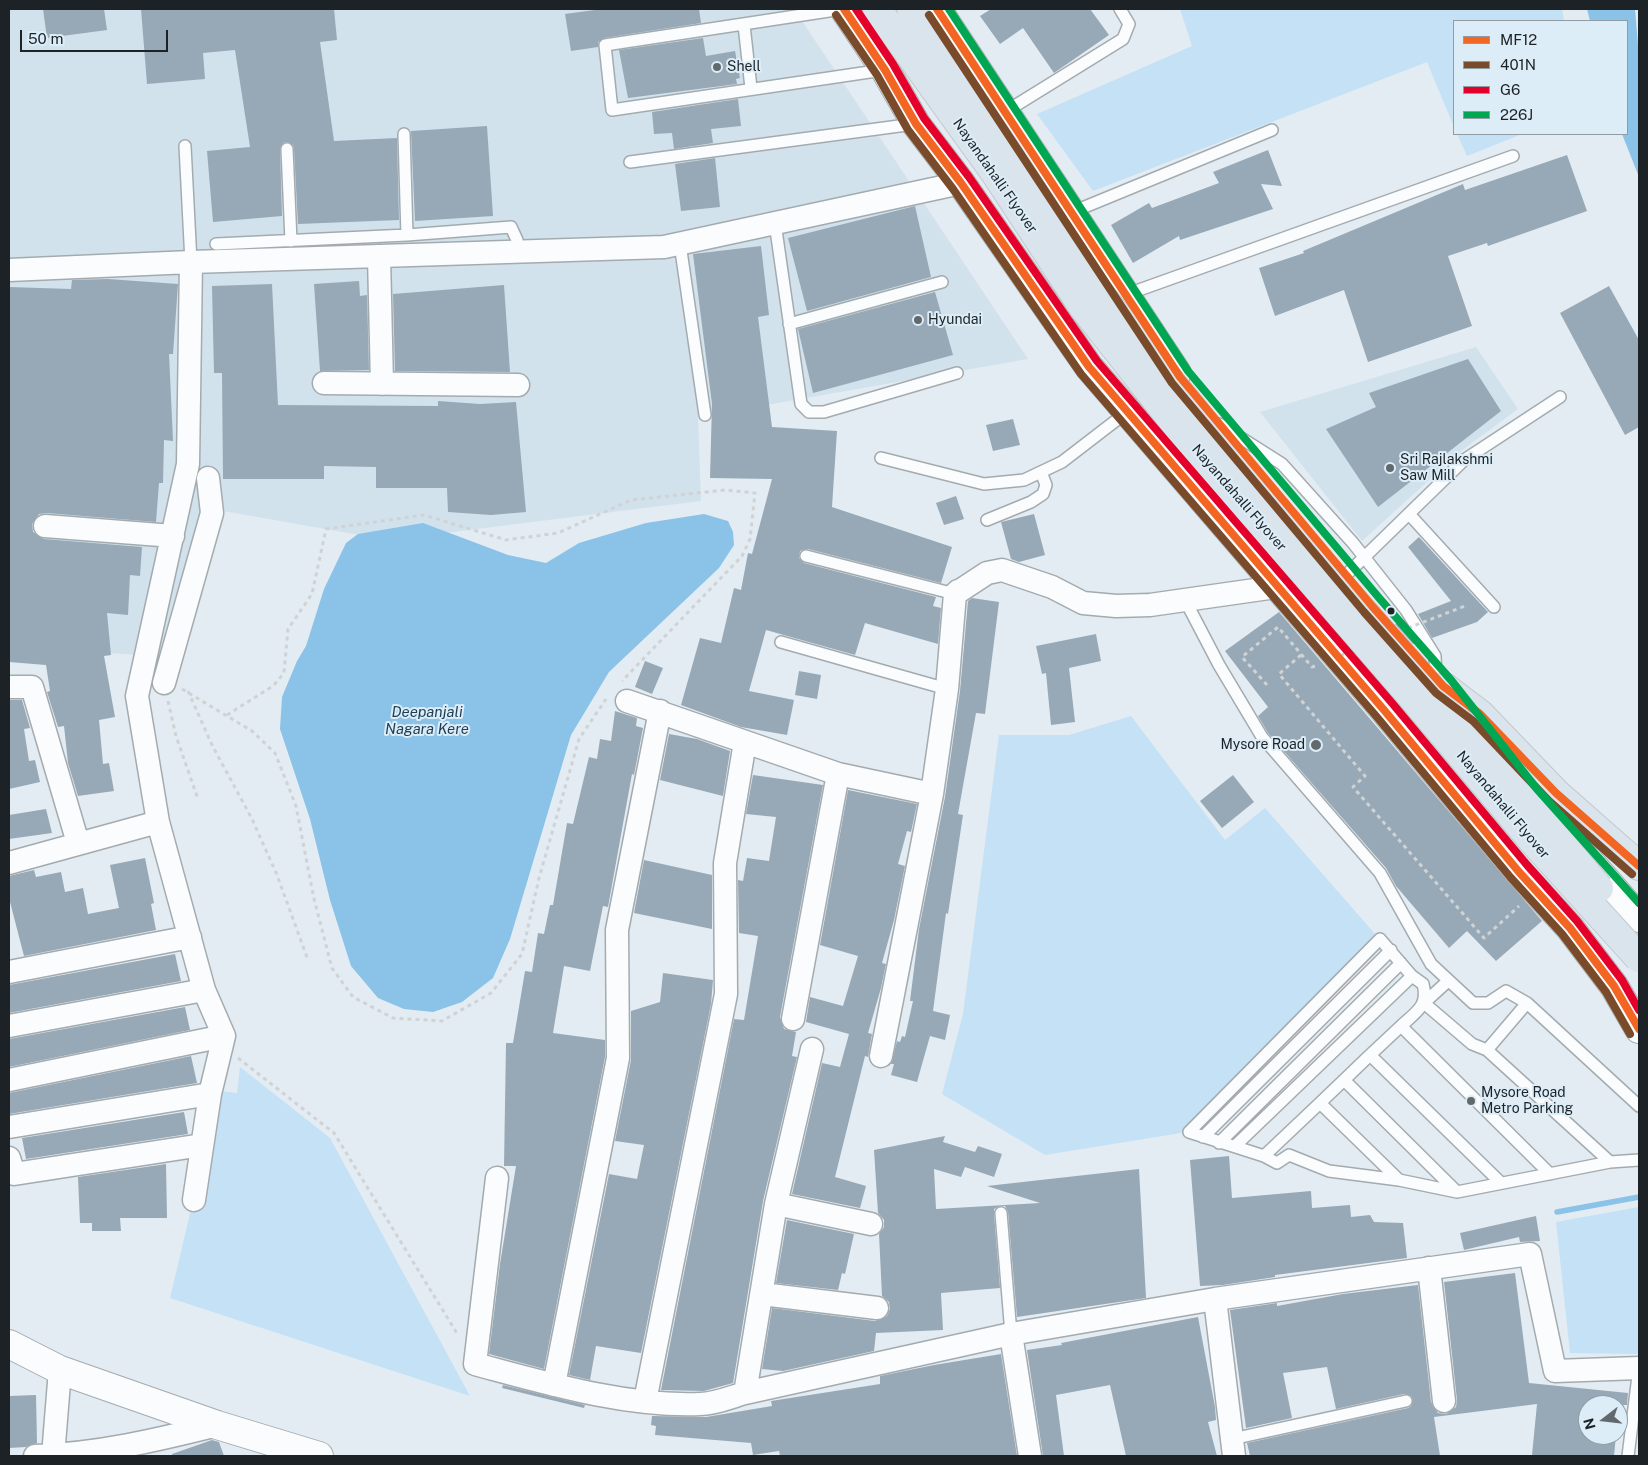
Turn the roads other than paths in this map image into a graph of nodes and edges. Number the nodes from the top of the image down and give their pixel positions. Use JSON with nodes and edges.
{"nodes":[{"id":1,"x":843,"y":9,"type":"edge"},
{"id":2,"x":877,"y":9,"type":"edge"},
{"id":3,"x":910,"y":9,"type":"edge"},
{"id":4,"x":937,"y":9,"type":"edge"},
{"id":5,"x":1120,"y":9,"type":"edge"},
{"id":6,"x":744,"y":25,"type":"junction"},
{"id":7,"x":884,"y":70,"type":"junction"},
{"id":8,"x":751,"y":88,"type":"junction"},
{"id":9,"x":1005,"y":112,"type":"junction"},
{"id":10,"x":916,"y":124,"type":"junction"},
{"id":11,"x":1272,"y":130,"type":"dead end"},
{"id":12,"x":404,"y":134,"type":"dead end"},
{"id":13,"x":185,"y":146,"type":"dead end"},
{"id":14,"x":287,"y":149,"type":"dead end"},
{"id":15,"x":1513,"y":156,"type":"dead end"},
{"id":16,"x":630,"y":162,"type":"dead end"},
{"id":17,"x":961,"y":183,"type":"junction"},
{"id":18,"x":1070,"y":212,"type":"junction"},
{"id":19,"x":775,"y":223,"type":"junction"},
{"id":20,"x":407,"y":235,"type":"junction"},
{"id":21,"x":291,"y":241,"type":"junction"},
{"id":22,"x":216,"y":244,"type":"dead end"},
{"id":23,"x":680,"y":244,"type":"junction"},
{"id":24,"x":517,"y":252,"type":"junction"},
{"id":25,"x":379,"y":256,"type":"junction"},
{"id":26,"x":191,"y":262,"type":"junction"},
{"id":27,"x":9,"y":270,"type":"edge"},
{"id":28,"x":942,"y":282,"type":"dead end"},
{"id":29,"x":1103,"y":298,"type":"junction"},
{"id":30,"x":789,"y":324,"type":"junction"},
{"id":31,"x":957,"y":373,"type":"dead end"},
{"id":32,"x":324,"y":383,"type":"dead end"},
{"id":33,"x":382,"y":384,"type":"junction"},
{"id":34,"x":518,"y":385,"type":"dead end"},
{"id":35,"x":1560,"y":397,"type":"dead end"},
{"id":36,"x":1126,"y":412,"type":"junction"},
{"id":37,"x":705,"y":415,"type":"dead end"},
{"id":38,"x":881,"y":458,"type":"dead end"},
{"id":39,"x":1042,"y":472,"type":"junction"},
{"id":40,"x":208,"y":478,"type":"dead end"},
{"id":41,"x":1409,"y":514,"type":"junction"},
{"id":42,"x":987,"y":520,"type":"dead end"},
{"id":43,"x":45,"y":526,"type":"dead end"},
{"id":44,"x":173,"y":536,"type":"junction"},
{"id":45,"x":806,"y":556,"type":"dead end"},
{"id":46,"x":1356,"y":566,"type":"junction"},
{"id":47,"x":1276,"y":587,"type":"junction"},
{"id":48,"x":956,"y":593,"type":"junction"},
{"id":49,"x":1185,"y":600,"type":"junction"},
{"id":50,"x":1494,"y":607,"type":"dead end"},
{"id":51,"x":781,"y":642,"type":"dead end"},
{"id":52,"x":1440,"y":682,"type":"junction"},
{"id":53,"x":164,"y":683,"type":"road end"},
{"id":54,"x":9,"y":687,"type":"edge"},
{"id":55,"x":947,"y":689,"type":"junction"},
{"id":56,"x":618,"y":694,"type":"road end"},
{"id":57,"x":660,"y":711,"type":"junction"},
{"id":58,"x":745,"y":742,"type":"junction"},
{"id":59,"x":838,"y":774,"type":"junction"},
{"id":60,"x":932,"y":794,"type":"junction"},
{"id":61,"x":158,"y":822,"type":"junction"},
{"id":62,"x":78,"y":843,"type":"junction"},
{"id":63,"x":9,"y":863,"type":"edge"},
{"id":64,"x":1639,"y":866,"type":"edge"},
{"id":65,"x":1639,"y":918,"type":"edge"},
{"id":66,"x":1639,"y":935,"type":"edge"},
{"id":67,"x":190,"y":937,"type":"junction"},
{"id":68,"x":1639,"y":958,"type":"edge"},
{"id":69,"x":1402,"y":964,"type":"junction"},
{"id":70,"x":9,"y":972,"type":"edge"},
{"id":71,"x":1412,"y":976,"type":"junction"},
{"id":72,"x":1448,"y":981,"type":"junction"},
{"id":73,"x":204,"y":990,"type":"junction"},
{"id":74,"x":1424,"y":1003,"type":"junction"},
{"id":75,"x":1527,"y":1003,"type":"junction"},
{"id":76,"x":793,"y":1019,"type":"dead end"},
{"id":77,"x":9,"y":1026,"type":"edge"},
{"id":78,"x":1401,"y":1026,"type":"junction"},
{"id":79,"x":1639,"y":1029,"type":"edge"},
{"id":80,"x":224,"y":1036,"type":"junction"},
{"id":81,"x":812,"y":1049,"type":"dead end"},
{"id":82,"x":1487,"y":1050,"type":"junction"},
{"id":83,"x":1370,"y":1055,"type":"junction"},
{"id":84,"x":881,"y":1056,"type":"dead end"},
{"id":85,"x":9,"y":1080,"type":"edge"},
{"id":86,"x":1344,"y":1080,"type":"junction"},
{"id":87,"x":210,"y":1094,"type":"junction"},
{"id":88,"x":1320,"y":1103,"type":"junction"},
{"id":89,"x":1639,"y":1106,"type":"edge"},
{"id":90,"x":9,"y":1127,"type":"edge"},
{"id":91,"x":1219,"y":1143,"type":"junction"},
{"id":92,"x":202,"y":1145,"type":"junction"},
{"id":93,"x":1235,"y":1146,"type":"junction"},
{"id":94,"x":1264,"y":1156,"type":"junction"},
{"id":95,"x":9,"y":1158,"type":"edge"},
{"id":96,"x":1639,"y":1160,"type":"edge"},
{"id":97,"x":1610,"y":1162,"type":"junction"},
{"id":98,"x":1550,"y":1174,"type":"junction"},
{"id":99,"x":497,"y":1178,"type":"dead end"},
{"id":100,"x":1399,"y":1180,"type":"junction"},
{"id":101,"x":1500,"y":1182,"type":"junction"},
{"id":102,"x":1457,"y":1192,"type":"junction"},
{"id":103,"x":194,"y":1200,"type":"dead end"},
{"id":104,"x":776,"y":1204,"type":"junction"},
{"id":105,"x":1000,"y":1213,"type":"dead end"},
{"id":106,"x":872,"y":1224,"type":"dead end"},
{"id":107,"x":1429,"y":1268,"type":"junction"},
{"id":108,"x":762,"y":1294,"type":"junction"},
{"id":109,"x":1214,"y":1299,"type":"junction"},
{"id":110,"x":877,"y":1308,"type":"dead end"},
{"id":111,"x":1010,"y":1334,"type":"junction"},
{"id":112,"x":9,"y":1344,"type":"edge"},
{"id":113,"x":1639,"y":1368,"type":"edge"},
{"id":114,"x":60,"y":1370,"type":"junction"},
{"id":115,"x":554,"y":1385,"type":"junction"},
{"id":116,"x":745,"y":1393,"type":"junction"},
{"id":117,"x":645,"y":1401,"type":"junction"},
{"id":118,"x":1406,"y":1401,"type":"dead end"},
{"id":119,"x":1444,"y":1401,"type":"dead end"},
{"id":120,"x":218,"y":1425,"type":"junction"},
{"id":121,"x":1233,"y":1448,"type":"edge"},
{"id":122,"x":47,"y":1456,"type":"edge"},
{"id":123,"x":319,"y":1456,"type":"edge"},
{"id":124,"x":1030,"y":1456,"type":"edge"},
{"id":125,"x":1628,"y":1456,"type":"edge"}],
"edges":[{"from":1,"to":6,"type":"lane"},
{"from":1,"to":7,"type":"street"},
{"from":2,"to":29,"type":"highway","name":"Nayandahalli Flyover"},
{"from":3,"to":29,"type":"highway","name":"Nayandahalli Flyover"},
{"from":4,"to":9,"type":"street"},
{"from":5,"to":9,"type":"lane"},
{"from":6,"to":8,"type":"lane"},
{"from":6,"to":8,"type":"lane"},
{"from":7,"to":8,"type":"lane"},
{"from":7,"to":10,"type":"street"},
{"from":9,"to":18,"type":"street"},
{"from":10,"to":16,"type":"lane"},
{"from":10,"to":17,"type":"street"},
{"from":11,"to":18,"type":"lane"},
{"from":12,"to":20,"type":"lane"},
{"from":13,"to":26,"type":"lane"},
{"from":14,"to":21,"type":"lane"},
{"from":15,"to":29,"type":"lane"},
{"from":17,"to":19,"type":"street"},
{"from":17,"to":36,"type":"street"},
{"from":18,"to":29,"type":"street"},
{"from":19,"to":23,"type":"street"},
{"from":19,"to":30,"type":"lane"},
{"from":20,"to":21,"type":"lane"},
{"from":20,"to":24,"type":"lane"},
{"from":21,"to":22,"type":"lane"},
{"from":23,"to":24,"type":"street"},
{"from":23,"to":37,"type":"lane"},
{"from":24,"to":25,"type":"street"},
{"from":25,"to":26,"type":"street"},
{"from":25,"to":33,"type":"street"},
{"from":26,"to":27,"type":"street"},
{"from":26,"to":44,"type":"street"},
{"from":28,"to":30,"type":"lane"},
{"from":29,"to":46,"type":"street"},
{"from":29,"to":66,"type":"highway","name":"Nayandahalli Flyover","bridge":true},
{"from":29,"to":68,"type":"highway","name":"Nayandahalli Flyover","bridge":true},
{"from":30,"to":31,"type":"lane"},
{"from":32,"to":33,"type":"street"},
{"from":33,"to":34,"type":"street"},
{"from":35,"to":41,"type":"lane"},
{"from":36,"to":39,"type":"lane"},
{"from":36,"to":47,"type":"street"},
{"from":38,"to":39,"type":"lane"},
{"from":39,"to":42,"type":"lane"},
{"from":40,"to":53,"type":"street"},
{"from":41,"to":46,"type":"lane"},
{"from":41,"to":50,"type":"lane"},
{"from":43,"to":44,"type":"street"},
{"from":44,"to":61,"type":"street"},
{"from":45,"to":48,"type":"lane"},
{"from":46,"to":52,"type":"street"},
{"from":47,"to":49,"type":"street"},
{"from":47,"to":79,"type":"street"},
{"from":48,"to":49,"type":"street"},
{"from":48,"to":55,"type":"street"},
{"from":49,"to":72,"type":"lane"},
{"from":51,"to":55,"type":"lane"},
{"from":52,"to":64,"type":"highway"},
{"from":52,"to":65,"type":"street"},
{"from":54,"to":62,"type":"street"},
{"from":55,"to":60,"type":"street"},
{"from":56,"to":57,"type":"street"},
{"from":57,"to":58,"type":"street"},
{"from":57,"to":115,"type":"street"},
{"from":58,"to":59,"type":"street"},
{"from":58,"to":117,"type":"street"},
{"from":59,"to":60,"type":"street"},
{"from":59,"to":76,"type":"street"},
{"from":60,"to":84,"type":"street"},
{"from":61,"to":62,"type":"street"},
{"from":61,"to":67,"type":"street"},
{"from":62,"to":63,"type":"street"},
{"from":67,"to":70,"type":"street"},
{"from":67,"to":73,"type":"street"},
{"from":69,"to":71,"type":"lane"},
{"from":69,"to":91,"type":"lane"},
{"from":69,"to":91,"type":"lane"},
{"from":71,"to":74,"type":"lane"},
{"from":71,"to":93,"type":"lane"},
{"from":72,"to":74,"type":"lane"},
{"from":72,"to":75,"type":"lane"},
{"from":73,"to":77,"type":"street"},
{"from":73,"to":80,"type":"street"},
{"from":74,"to":78,"type":"lane"},
{"from":74,"to":82,"type":"lane"},
{"from":75,"to":82,"type":"lane"},
{"from":75,"to":89,"type":"lane"},
{"from":78,"to":83,"type":"lane"},
{"from":78,"to":98,"type":"lane"},
{"from":80,"to":85,"type":"street"},
{"from":80,"to":87,"type":"street"},
{"from":81,"to":104,"type":"street"},
{"from":82,"to":97,"type":"lane"},
{"from":83,"to":86,"type":"lane"},
{"from":83,"to":101,"type":"lane"},
{"from":86,"to":88,"type":"lane"},
{"from":86,"to":102,"type":"lane"},
{"from":87,"to":90,"type":"street"},
{"from":87,"to":92,"type":"street"},
{"from":88,"to":94,"type":"lane"},
{"from":88,"to":100,"type":"lane"},
{"from":91,"to":93,"type":"lane"},
{"from":92,"to":95,"type":"street"},
{"from":92,"to":103,"type":"street"},
{"from":93,"to":94,"type":"lane"},
{"from":94,"to":100,"type":"lane"},
{"from":96,"to":97,"type":"lane"},
{"from":97,"to":98,"type":"lane"},
{"from":98,"to":101,"type":"lane"},
{"from":99,"to":115,"type":"street"},
{"from":100,"to":102,"type":"lane"},
{"from":101,"to":102,"type":"lane"},
{"from":104,"to":106,"type":"street"},
{"from":104,"to":108,"type":"street"},
{"from":105,"to":111,"type":"lane"},
{"from":107,"to":109,"type":"street"},
{"from":107,"to":113,"type":"street"},
{"from":107,"to":119,"type":"street"},
{"from":108,"to":110,"type":"street"},
{"from":108,"to":116,"type":"street"},
{"from":109,"to":111,"type":"street"},
{"from":109,"to":121,"type":"street"},
{"from":111,"to":116,"type":"street"},
{"from":111,"to":124,"type":"street"},
{"from":112,"to":114,"type":"street"},
{"from":113,"to":125,"type":"lane"},
{"from":114,"to":120,"type":"street"},
{"from":114,"to":122,"type":"street"},
{"from":115,"to":117,"type":"street"},
{"from":116,"to":117,"type":"street"},
{"from":118,"to":121,"type":"lane"},
{"from":120,"to":122,"type":"street"},
{"from":120,"to":123,"type":"street"}]}
